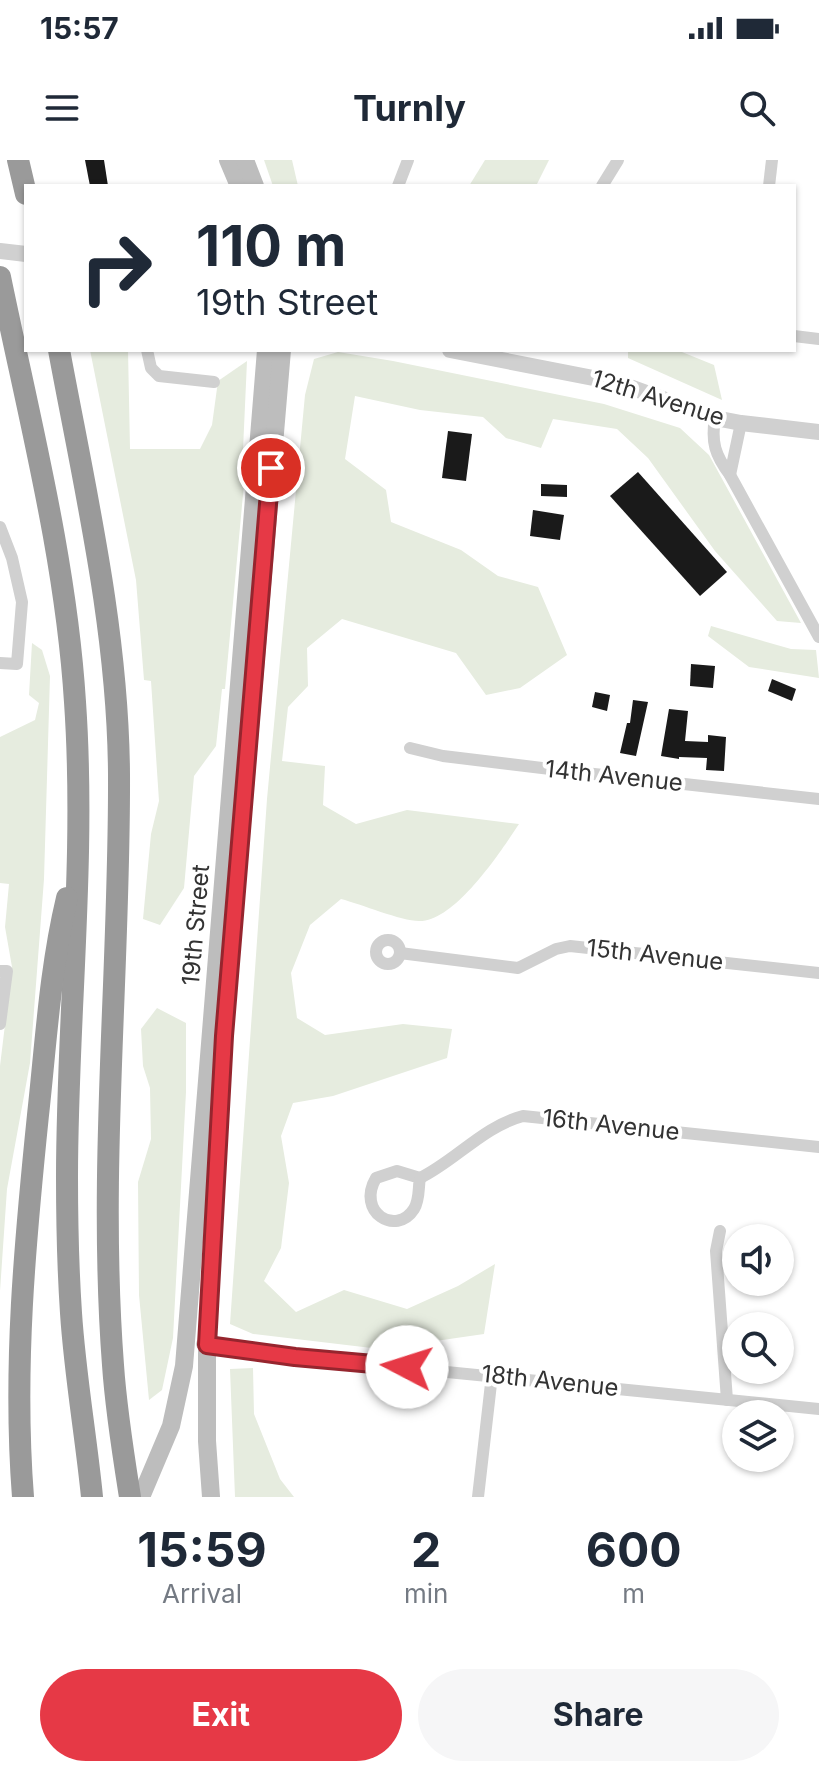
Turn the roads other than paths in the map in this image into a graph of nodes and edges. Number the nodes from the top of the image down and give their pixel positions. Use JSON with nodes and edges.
{"nodes":[{"id":1,"x":18,"y":160,"type":"edge"},
{"id":2,"x":228,"y":160,"type":"edge"},
{"id":3,"x":245,"y":160,"type":"edge"},
{"id":4,"x":408,"y":160,"type":"edge"},
{"id":5,"x":618,"y":160,"type":"edge"},
{"id":6,"x":772,"y":160,"type":"edge"},
{"id":7,"x":238,"y":184,"type":"edge"},
{"id":8,"x":254,"y":184,"type":"edge"},
{"id":9,"x":399,"y":184,"type":"edge"},
{"id":10,"x":603,"y":184,"type":"edge"},
{"id":11,"x":769,"y":184,"type":"edge"},
{"id":12,"x":24,"y":186,"type":"edge"},
{"id":13,"x":0,"y":251,"type":"edge"},
{"id":14,"x":24,"y":254,"type":"edge"},
{"id":15,"x":0,"y":277,"type":"edge"},
{"id":16,"x":796,"y":336,"type":"edge"},
{"id":17,"x":819,"y":339,"type":"edge"},
{"id":18,"x":59,"y":352,"type":"edge"},
{"id":19,"x":147,"y":352,"type":"edge"},
{"id":20,"x":266,"y":352,"type":"edge"},
{"id":21,"x":282,"y":352,"type":"edge"},
{"id":22,"x":293,"y":352,"type":"edge"},
{"id":23,"x":460,"y":352,"type":"edge"},
{"id":24,"x":214,"y":382,"type":"dead end"},
{"id":25,"x":276,"y":407,"type":"junction"},
{"id":26,"x":715,"y":418,"type":"junction"},
{"id":27,"x":741,"y":423,"type":"junction"},
{"id":28,"x":819,"y":432,"type":"edge"},
{"id":29,"x":730,"y":475,"type":"junction"},
{"id":30,"x":0,"y":527,"type":"edge"},
{"id":31,"x":819,"y":637,"type":"edge"},
{"id":32,"x":0,"y":663,"type":"edge"},
{"id":33,"x":410,"y":748,"type":"dead end"},
{"id":34,"x":819,"y":799,"type":"edge"},
{"id":35,"x":79,"y":850,"type":"junction"},
{"id":36,"x":400,"y":953,"type":"dead end"},
{"id":37,"x":4,"y":971,"type":"edge"},
{"id":38,"x":819,"y":973,"type":"edge"},
{"id":39,"x":0,"y":1024,"type":"edge"},
{"id":40,"x":819,"y":1147,"type":"edge"},
{"id":41,"x":420,"y":1178,"type":"junction"},
{"id":42,"x":720,"y":1231,"type":"dead end"},
{"id":43,"x":187,"y":1341,"type":"junction"},
{"id":44,"x":207,"y":1345,"type":"junction"},
{"id":45,"x":492,"y":1375,"type":"junction"},
{"id":46,"x":727,"y":1400,"type":"joint"},
{"id":47,"x":794,"y":1407,"type":"edge"},
{"id":48,"x":819,"y":1409,"type":"edge"},
{"id":49,"x":122,"y":1445,"type":"junction"},
{"id":50,"x":23,"y":1497,"type":"edge"},
{"id":51,"x":92,"y":1497,"type":"edge"},
{"id":52,"x":130,"y":1497,"type":"edge"},
{"id":53,"x":139,"y":1497,"type":"edge"},
{"id":54,"x":211,"y":1497,"type":"edge"},
{"id":55,"x":478,"y":1497,"type":"edge"}],
"edges":[{"from":1,"to":12,"type":"highway"},
{"from":2,"to":7,"type":"main road"},
{"from":3,"to":8,"type":"main road"},
{"from":4,"to":9,"type":"street"},
{"from":5,"to":10,"type":"street"},
{"from":6,"to":11,"type":"street"},
{"from":13,"to":14,"type":"street"},
{"from":15,"to":35,"type":"highway"},
{"from":16,"to":17,"type":"street"},
{"from":18,"to":49,"type":"highway"},
{"from":19,"to":24,"type":"street"},
{"from":20,"to":43,"type":"main road","name":"19th Street"},
{"from":21,"to":25,"type":"main road","name":"19th Street"},
{"from":22,"to":25,"type":"street"},
{"from":23,"to":26,"type":"street","name":"12th Avenue"},
{"from":25,"to":44,"type":"main road","name":"19th Street"},
{"from":26,"to":27,"type":"street","name":"12th Avenue"},
{"from":26,"to":29,"type":"street"},
{"from":27,"to":28,"type":"street","name":"12th Avenue"},
{"from":27,"to":29,"type":"street"},
{"from":29,"to":31,"type":"street"},
{"from":30,"to":32,"type":"street"},
{"from":33,"to":34,"type":"street","name":"14th Avenue"},
{"from":35,"to":50,"type":"highway"},
{"from":35,"to":51,"type":"highway"},
{"from":36,"to":38,"type":"street","name":"15th Avenue"},
{"from":37,"to":39,"type":"street"},
{"from":40,"to":41,"type":"street","name":"16th Avenue"},
{"from":41,"to":41,"type":"street"},
{"from":42,"to":46,"type":"street"},
{"from":43,"to":44,"type":"street","name":"18th Avenue"},
{"from":43,"to":53,"type":"main road","name":"19th Street"},
{"from":44,"to":45,"type":"street","name":"18th Avenue"},
{"from":44,"to":54,"type":"main road","name":"19th Street"},
{"from":45,"to":46,"type":"street","name":"18th Avenue"},
{"from":45,"to":55,"type":"street"},
{"from":47,"to":48,"type":"street","name":"18th Avenue"},
{"from":49,"to":52,"type":"highway"},
{"from":49,"to":53,"type":"highway"}]}
